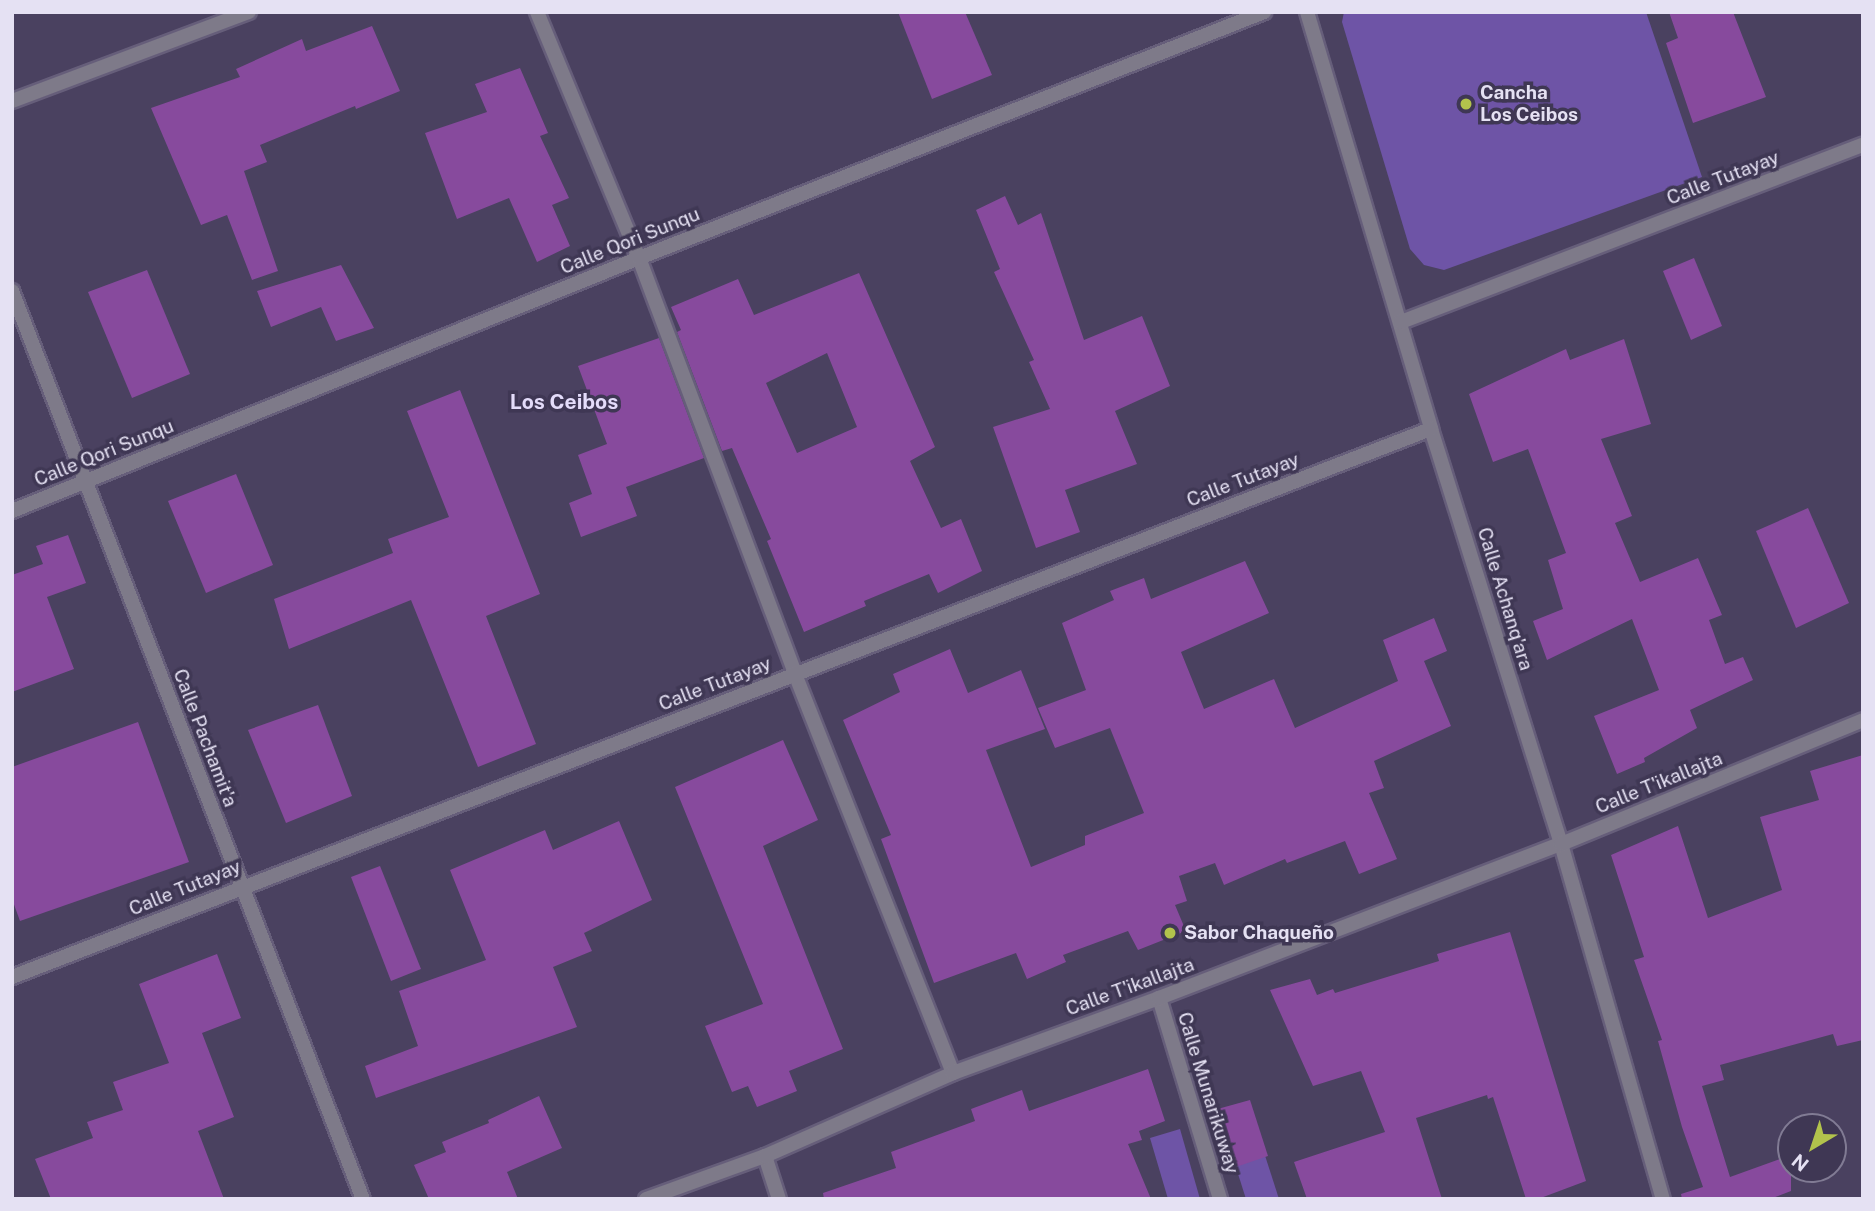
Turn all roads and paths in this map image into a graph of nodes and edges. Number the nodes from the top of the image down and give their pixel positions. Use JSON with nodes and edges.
{"nodes":[{"id":1,"x":249,"y":12,"type":"edge"},
{"id":2,"x":537,"y":12,"type":"edge"},
{"id":3,"x":1264,"y":12,"type":"edge"},
{"id":4,"x":1307,"y":12,"type":"edge"},
{"id":5,"x":12,"y":101,"type":"edge"},
{"id":6,"x":1863,"y":145,"type":"edge"},
{"id":7,"x":639,"y":258,"type":"junction"},
{"id":8,"x":12,"y":291,"type":"edge"},
{"id":9,"x":1401,"y":322,"type":"junction"},
{"id":10,"x":1431,"y":429,"type":"junction"},
{"id":11,"x":88,"y":481,"type":"junction"},
{"id":12,"x":12,"y":511,"type":"edge"},
{"id":13,"x":795,"y":674,"type":"junction"},
{"id":14,"x":1863,"y":720,"type":"edge"},
{"id":15,"x":1561,"y":844,"type":"junction"},
{"id":16,"x":241,"y":886,"type":"junction"},
{"id":17,"x":12,"y":977,"type":"edge"},
{"id":18,"x":1159,"y":998,"type":"junction"},
{"id":19,"x":953,"y":1073,"type":"junction"},
{"id":20,"x":765,"y":1156,"type":"junction"},
{"id":21,"x":363,"y":1199,"type":"edge"},
{"id":22,"x":646,"y":1199,"type":"edge"},
{"id":23,"x":779,"y":1199,"type":"edge"},
{"id":24,"x":1220,"y":1199,"type":"edge"},
{"id":25,"x":1663,"y":1199,"type":"edge"}],
"edges":[{"from":1,"to":5,"type":"street"},
{"from":2,"to":7,"type":"street"},
{"from":3,"to":7,"type":"street","name":"Calle Qori Sunqu"},
{"from":4,"to":9,"type":"street","name":"Calle Achanq'ara"},
{"from":6,"to":9,"type":"street","name":"Calle Tutayay"},
{"from":7,"to":11,"type":"street","name":"Calle Qori Sunqu"},
{"from":7,"to":13,"type":"street"},
{"from":8,"to":11,"type":"street","name":"Calle Pachamit'a"},
{"from":9,"to":10,"type":"street","name":"Calle Achanq'ara"},
{"from":10,"to":13,"type":"street","name":"Calle Tutayay"},
{"from":10,"to":15,"type":"street","name":"Calle Achanq'ara"},
{"from":11,"to":12,"type":"street","name":"Calle Qori Sunqu"},
{"from":11,"to":16,"type":"street","name":"Calle Pachamit'a"},
{"from":13,"to":16,"type":"street","name":"Calle Tutayay"},
{"from":13,"to":19,"type":"street"},
{"from":14,"to":15,"type":"street","name":"Calle T'ikallajta"},
{"from":15,"to":18,"type":"street","name":"Calle T'ikallajta"},
{"from":15,"to":25,"type":"street","name":"Calle Achanq'ara"},
{"from":16,"to":17,"type":"street","name":"Calle Tutayay"},
{"from":16,"to":21,"type":"street","name":"Calle Pachamit'a"},
{"from":18,"to":19,"type":"street","name":"Calle T'ikallajta"},
{"from":18,"to":24,"type":"street","name":"Calle Munarikuway"},
{"from":19,"to":20,"type":"street","name":"Calle T'ikallajta"},
{"from":20,"to":22,"type":"street","name":"Calle T'ikallajta"},
{"from":20,"to":23,"type":"street"}]}
